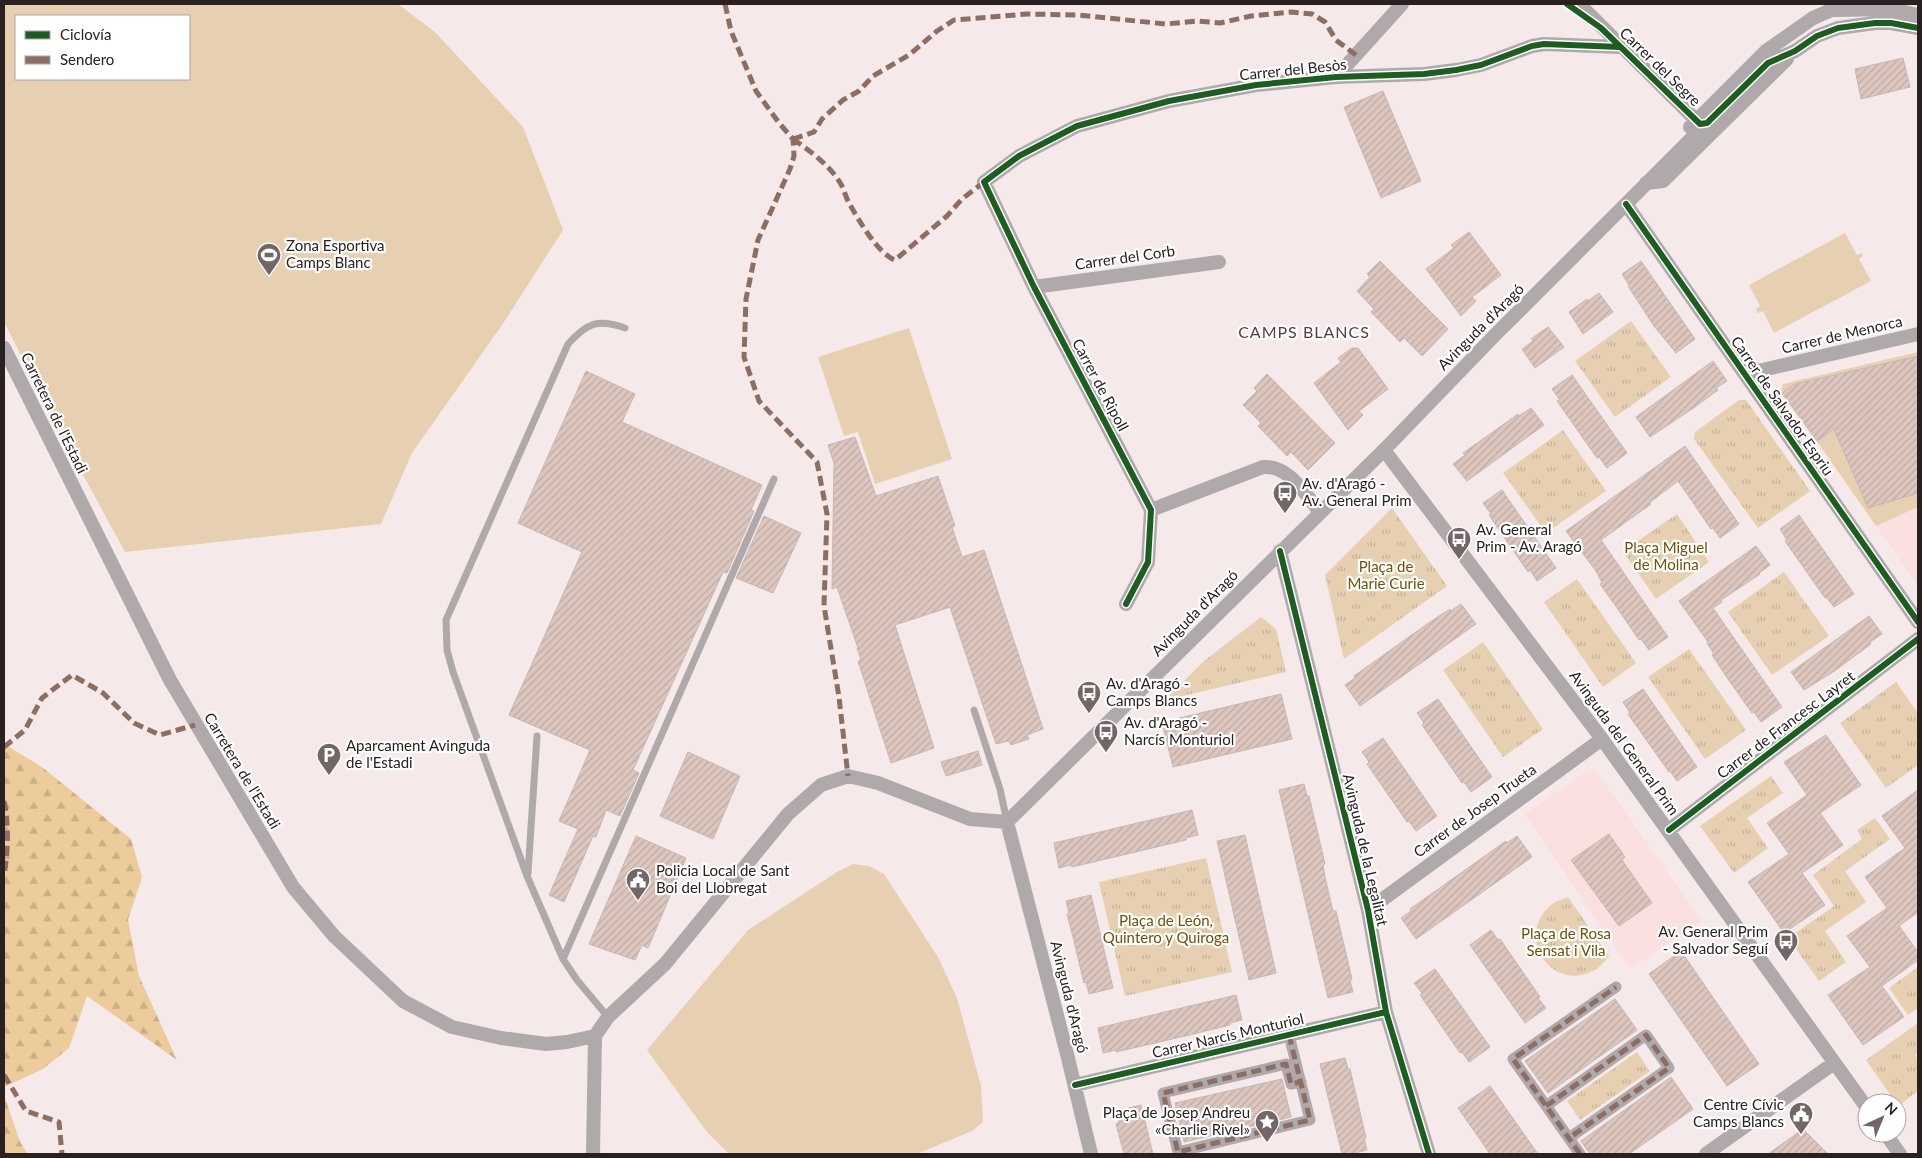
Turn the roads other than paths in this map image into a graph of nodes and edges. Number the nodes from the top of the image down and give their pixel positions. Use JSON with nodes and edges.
{"nodes":[{"id":1,"x":1402,"y":4,"type":"edge"},
{"id":2,"x":1568,"y":4,"type":"edge"},
{"id":3,"x":1579,"y":4,"type":"edge"},
{"id":4,"x":1840,"y":7,"type":"edge"},
{"id":5,"x":1918,"y":15,"type":"edge"},
{"id":6,"x":1602,"y":28,"type":"junction"},
{"id":7,"x":1918,"y":28,"type":"edge"},
{"id":8,"x":1620,"y":46,"type":"junction"},
{"id":9,"x":1794,"y":51,"type":"junction"},
{"id":10,"x":1336,"y":77,"type":"junction"},
{"id":11,"x":1698,"y":122,"type":"junction"},
{"id":12,"x":984,"y":182,"type":"joint"},
{"id":13,"x":1646,"y":183,"type":"junction"},
{"id":14,"x":1626,"y":204,"type":"junction"},
{"id":15,"x":1219,"y":262,"type":"dead end"},
{"id":16,"x":1034,"y":287,"type":"junction"},
{"id":17,"x":625,"y":328,"type":"dead end"},
{"id":18,"x":1918,"y":334,"type":"edge"},
{"id":19,"x":4,"y":348,"type":"edge"},
{"id":20,"x":1745,"y":374,"type":"junction"},
{"id":21,"x":1384,"y":450,"type":"junction"},
{"id":22,"x":774,"y":479,"type":"dead end"},
{"id":23,"x":1151,"y":510,"type":"junction"},
{"id":24,"x":1320,"y":512,"type":"junction"},
{"id":25,"x":1280,"y":551,"type":"junction"},
{"id":26,"x":1126,"y":604,"type":"dead end"},
{"id":27,"x":1918,"y":622,"type":"edge"},
{"id":28,"x":1918,"y":639,"type":"edge"},
{"id":29,"x":974,"y":710,"type":"dead end"},
{"id":30,"x":537,"y":736,"type":"dead end"},
{"id":31,"x":1602,"y":738,"type":"junction"},
{"id":32,"x":1007,"y":822,"type":"junction"},
{"id":33,"x":1668,"y":830,"type":"junction"},
{"id":34,"x":527,"y":876,"type":"junction"},
{"id":35,"x":1368,"y":910,"type":"junction"},
{"id":36,"x":563,"y":959,"type":"junction"},
{"id":37,"x":1616,"y":987,"type":"dead end"},
{"id":38,"x":1386,"y":1012,"type":"junction"},
{"id":39,"x":608,"y":1017,"type":"junction"},
{"id":40,"x":1289,"y":1035,"type":"junction"},
{"id":41,"x":595,"y":1036,"type":"junction"},
{"id":42,"x":1834,"y":1063,"type":"junction"},
{"id":43,"x":1301,"y":1082,"type":"junction"},
{"id":44,"x":1075,"y":1085,"type":"junction"},
{"id":45,"x":1857,"y":1094,"type":"edge"},
{"id":46,"x":1546,"y":1106,"type":"junction"},
{"id":47,"x":1569,"y":1138,"type":"junction"},
{"id":48,"x":1892,"y":1143,"type":"edge"},
{"id":49,"x":593,"y":1154,"type":"edge"},
{"id":50,"x":1091,"y":1154,"type":"edge"},
{"id":51,"x":1429,"y":1154,"type":"edge"},
{"id":52,"x":1580,"y":1154,"type":"edge"},
{"id":53,"x":1706,"y":1154,"type":"edge"},
{"id":54,"x":1900,"y":1154,"type":"edge"}],
"edges":[{"from":1,"to":10,"type":"street","name":"Carrer del Besòs"},
{"from":2,"to":6,"type":"street","name":"Carrer del Segre"},
{"from":3,"to":6,"type":"street","name":"Carrer del Segre"},
{"from":4,"to":5,"type":"street","name":"Avinguda d'Aragó"},
{"from":4,"to":11,"type":"street","name":"Avinguda d'Aragó"},
{"from":6,"to":8,"type":"street","name":"Carrer del Segre"},
{"from":7,"to":9,"type":"street","name":"Avinguda d'Aragó"},
{"from":8,"to":10,"type":"street","name":"Carrer del Besòs"},
{"from":8,"to":11,"type":"street","name":"Carrer del Segre"},
{"from":9,"to":11,"type":"street","name":"Avinguda d'Aragó"},
{"from":9,"to":13,"type":"street","name":"Avinguda d'Aragó"},
{"from":10,"to":12,"type":"street","name":"Carrer del Besòs"},
{"from":11,"to":13,"type":"street","name":"Avinguda d'Aragó"},
{"from":12,"to":16,"type":"street","name":"Carrer de Ripoll"},
{"from":13,"to":14,"type":"street","name":"Avinguda d'Aragó"},
{"from":14,"to":20,"type":"street","name":"Carrer de Salvador Espriu"},
{"from":14,"to":21,"type":"street","name":"Avinguda d'Aragó"},
{"from":15,"to":16,"type":"street","name":"Carrer del Corb"},
{"from":16,"to":23,"type":"street","name":"Carrer de Ripoll"},
{"from":17,"to":34,"type":"lane"},
{"from":18,"to":20,"type":"street","name":"Carrer de Menorca"},
{"from":19,"to":41,"type":"street","name":"Carretera de l'Estadi"},
{"from":20,"to":27,"type":"street","name":"Carrer de Salvador Espriu"},
{"from":21,"to":24,"type":"street","name":"Avinguda d'Aragó"},
{"from":21,"to":31,"type":"street","name":"Avinguda del General Prim"},
{"from":22,"to":36,"type":"lane"},
{"from":23,"to":24,"type":"street"},
{"from":23,"to":26,"type":"street"},
{"from":24,"to":25,"type":"street","name":"Avinguda d'Aragó"},
{"from":25,"to":32,"type":"street","name":"Avinguda d'Aragó"},
{"from":25,"to":35,"type":"street","name":"Avinguda de la Legalitat"},
{"from":28,"to":33,"type":"street","name":"Carrer de Francesc Layret"},
{"from":29,"to":32,"type":"lane"},
{"from":30,"to":34,"type":"lane"},
{"from":31,"to":33,"type":"street","name":"Avinguda del General Prim"},
{"from":31,"to":35,"type":"street","name":"Carrer de Josep Trueta"},
{"from":32,"to":39,"type":"street"},
{"from":32,"to":44,"type":"street","name":"Avinguda d'Aragó"},
{"from":33,"to":42,"type":"street","name":"Avinguda del General Prim"},
{"from":34,"to":36,"type":"lane"},
{"from":35,"to":38,"type":"street","name":"Avinguda de la Legalitat"},
{"from":36,"to":39,"type":"lane"},
{"from":37,"to":46,"type":"street"},
{"from":38,"to":40,"type":"street","name":"Carrer Narcís Monturiol"},
{"from":38,"to":51,"type":"street","name":"Avinguda de la Legalitat"},
{"from":39,"to":41,"type":"street"},
{"from":40,"to":43,"type":"street"},
{"from":40,"to":44,"type":"street","name":"Carrer Narcís Monturiol"},
{"from":41,"to":49,"type":"street"},
{"from":42,"to":45,"type":"street","name":"Avinguda del General Prim"},
{"from":42,"to":53,"type":"street"},
{"from":43,"to":43,"type":"street"},
{"from":44,"to":50,"type":"street","name":"Avinguda d'Aragó"},
{"from":46,"to":47,"type":"street"},
{"from":46,"to":47,"type":"street"},
{"from":47,"to":52,"type":"street"},
{"from":48,"to":54,"type":"street"}]}
